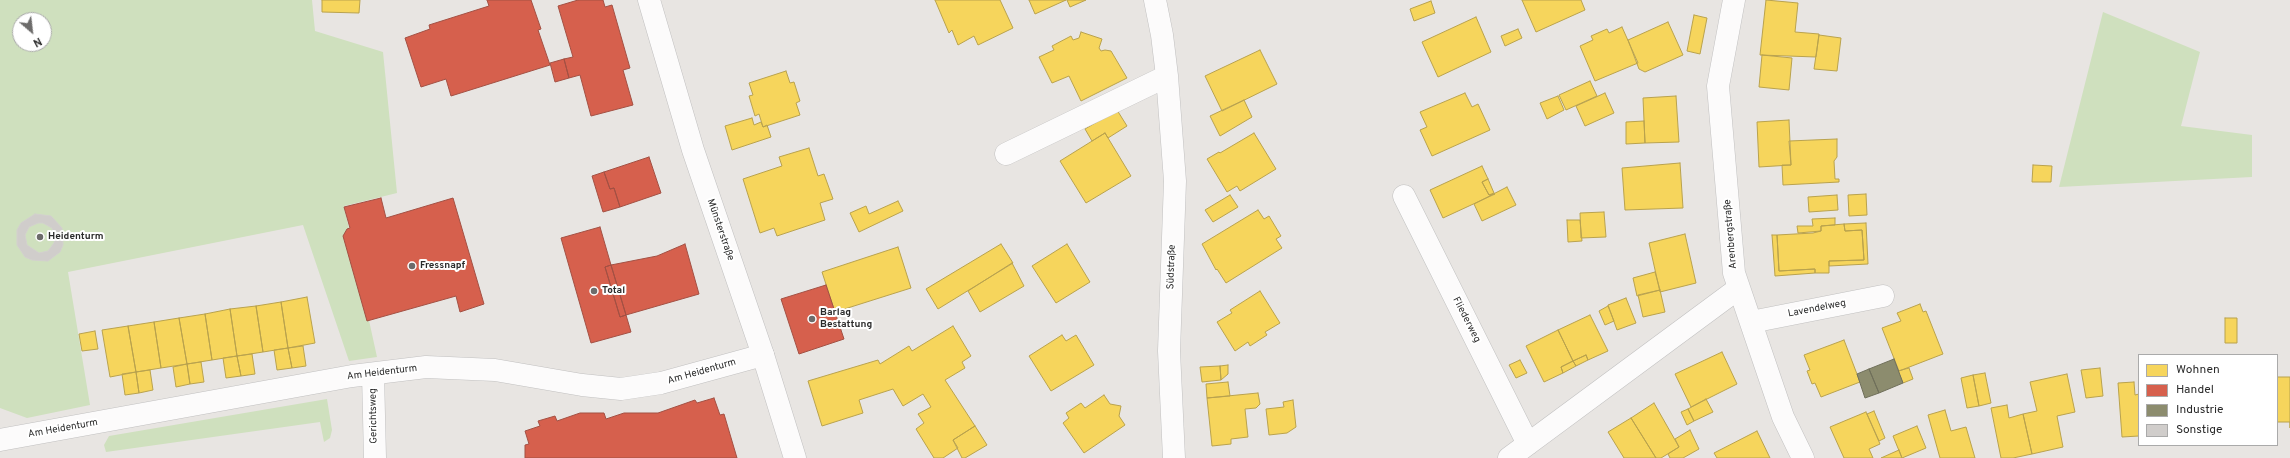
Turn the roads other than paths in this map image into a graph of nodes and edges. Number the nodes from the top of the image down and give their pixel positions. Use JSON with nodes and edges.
{"nodes":[{"id":1,"x":649,"y":0,"type":"edge"},
{"id":2,"x":1154,"y":0,"type":"edge"},
{"id":3,"x":1734,"y":0,"type":"edge"},
{"id":4,"x":1167,"y":76,"type":"junction"},
{"id":5,"x":1006,"y":154,"type":"dead end"},
{"id":6,"x":1404,"y":196,"type":"dead end"},
{"id":7,"x":1739,"y":288,"type":"junction"},
{"id":8,"x":1883,"y":296,"type":"dead end"},
{"id":9,"x":1751,"y":322,"type":"junction"},
{"id":10,"x":763,"y":354,"type":"junction"},
{"id":11,"x":373,"y":374,"type":"junction"},
{"id":12,"x":0,"y":440,"type":"edge"},
{"id":13,"x":1528,"y":444,"type":"junction"},
{"id":14,"x":375,"y":458,"type":"edge"},
{"id":15,"x":795,"y":458,"type":"edge"},
{"id":16,"x":1174,"y":458,"type":"edge"},
{"id":17,"x":1509,"y":458,"type":"edge"},
{"id":18,"x":1803,"y":458,"type":"edge"}],
"edges":[{"from":1,"to":10,"type":"street","name":"Münsterstraße"},
{"from":2,"to":4,"type":"street","name":"Südstraße"},
{"from":3,"to":7,"type":"street","name":"Arenbergstraße"},
{"from":4,"to":5,"type":"street"},
{"from":4,"to":16,"type":"street","name":"Südstraße"},
{"from":6,"to":13,"type":"street","name":"Fliederweg"},
{"from":7,"to":9,"type":"street","name":"Arenbergstraße"},
{"from":7,"to":13,"type":"street"},
{"from":8,"to":9,"type":"street","name":"Lavendelweg"},
{"from":9,"to":18,"type":"street","name":"Arenbergstraße"},
{"from":10,"to":11,"type":"street","name":"Am Heidenturm"},
{"from":10,"to":15,"type":"street","name":"Münsterstraße"},
{"from":11,"to":12,"type":"street","name":"Am Heidenturm"},
{"from":11,"to":14,"type":"street","name":"Gerichtsweg"},
{"from":13,"to":17,"type":"street"}]}
